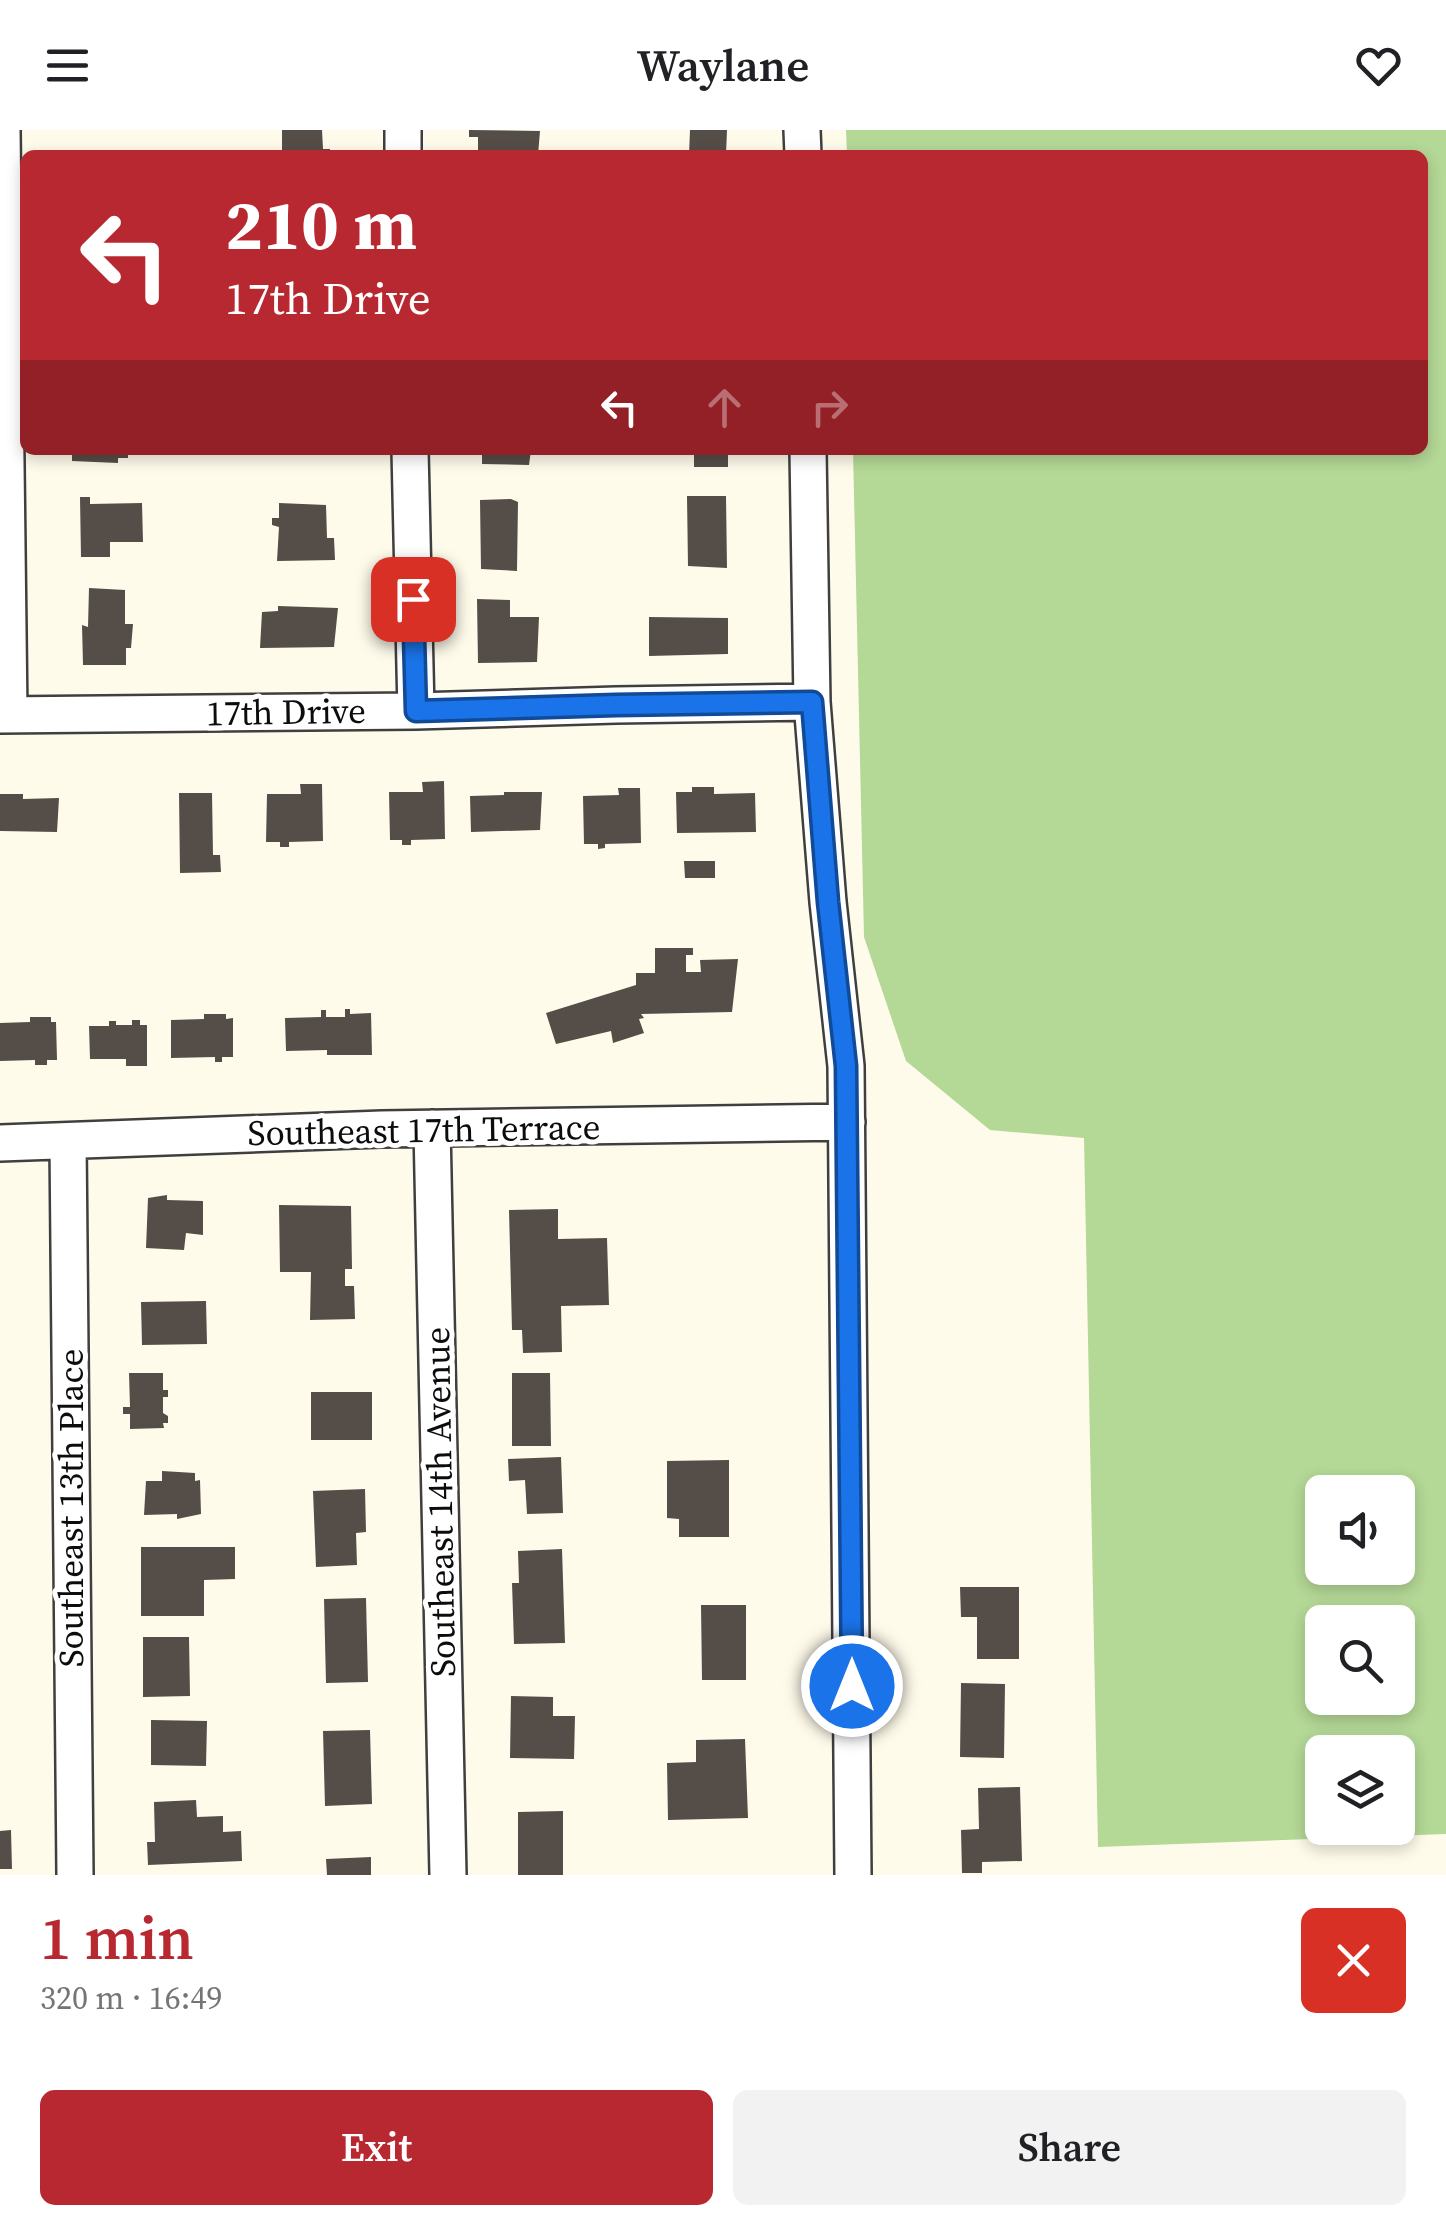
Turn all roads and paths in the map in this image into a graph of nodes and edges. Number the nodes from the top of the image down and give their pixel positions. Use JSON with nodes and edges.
{"nodes":[{"id":1,"x":2,"y":130,"type":"edge"},
{"id":2,"x":2,"y":339,"type":"edge"},
{"id":3,"x":410,"y":455,"type":"edge"},
{"id":4,"x":808,"y":455,"type":"edge"},
{"id":5,"x":812,"y":702,"type":"junction"},
{"id":6,"x":416,"y":711,"type":"junction"},
{"id":7,"x":4,"y":715,"type":"edge"},
{"id":8,"x":847,"y":1122,"type":"junction"},
{"id":9,"x":432,"y":1128,"type":"junction"},
{"id":10,"x":68,"y":1140,"type":"junction"},
{"id":11,"x":0,"y":1144,"type":"edge"},
{"id":12,"x":75,"y":1875,"type":"edge"},
{"id":13,"x":448,"y":1875,"type":"edge"},
{"id":14,"x":853,"y":1875,"type":"edge"}],
"edges":[{"from":1,"to":2,"type":"street"},
{"from":2,"to":7,"type":"street"},
{"from":3,"to":6,"type":"street"},
{"from":4,"to":5,"type":"street"},
{"from":5,"to":6,"type":"street","name":"17th Drive"},
{"from":5,"to":8,"type":"street"},
{"from":6,"to":7,"type":"street","name":"17th Drive"},
{"from":8,"to":9,"type":"street","name":"Southeast 17th Terrace"},
{"from":8,"to":14,"type":"street"},
{"from":9,"to":10,"type":"street","name":"Southeast 17th Terrace"},
{"from":9,"to":13,"type":"street","name":"Southeast 14th Avenue"},
{"from":10,"to":11,"type":"street","name":"Southeast 17th Terrace"},
{"from":10,"to":12,"type":"street","name":"Southeast 13th Place"}]}
